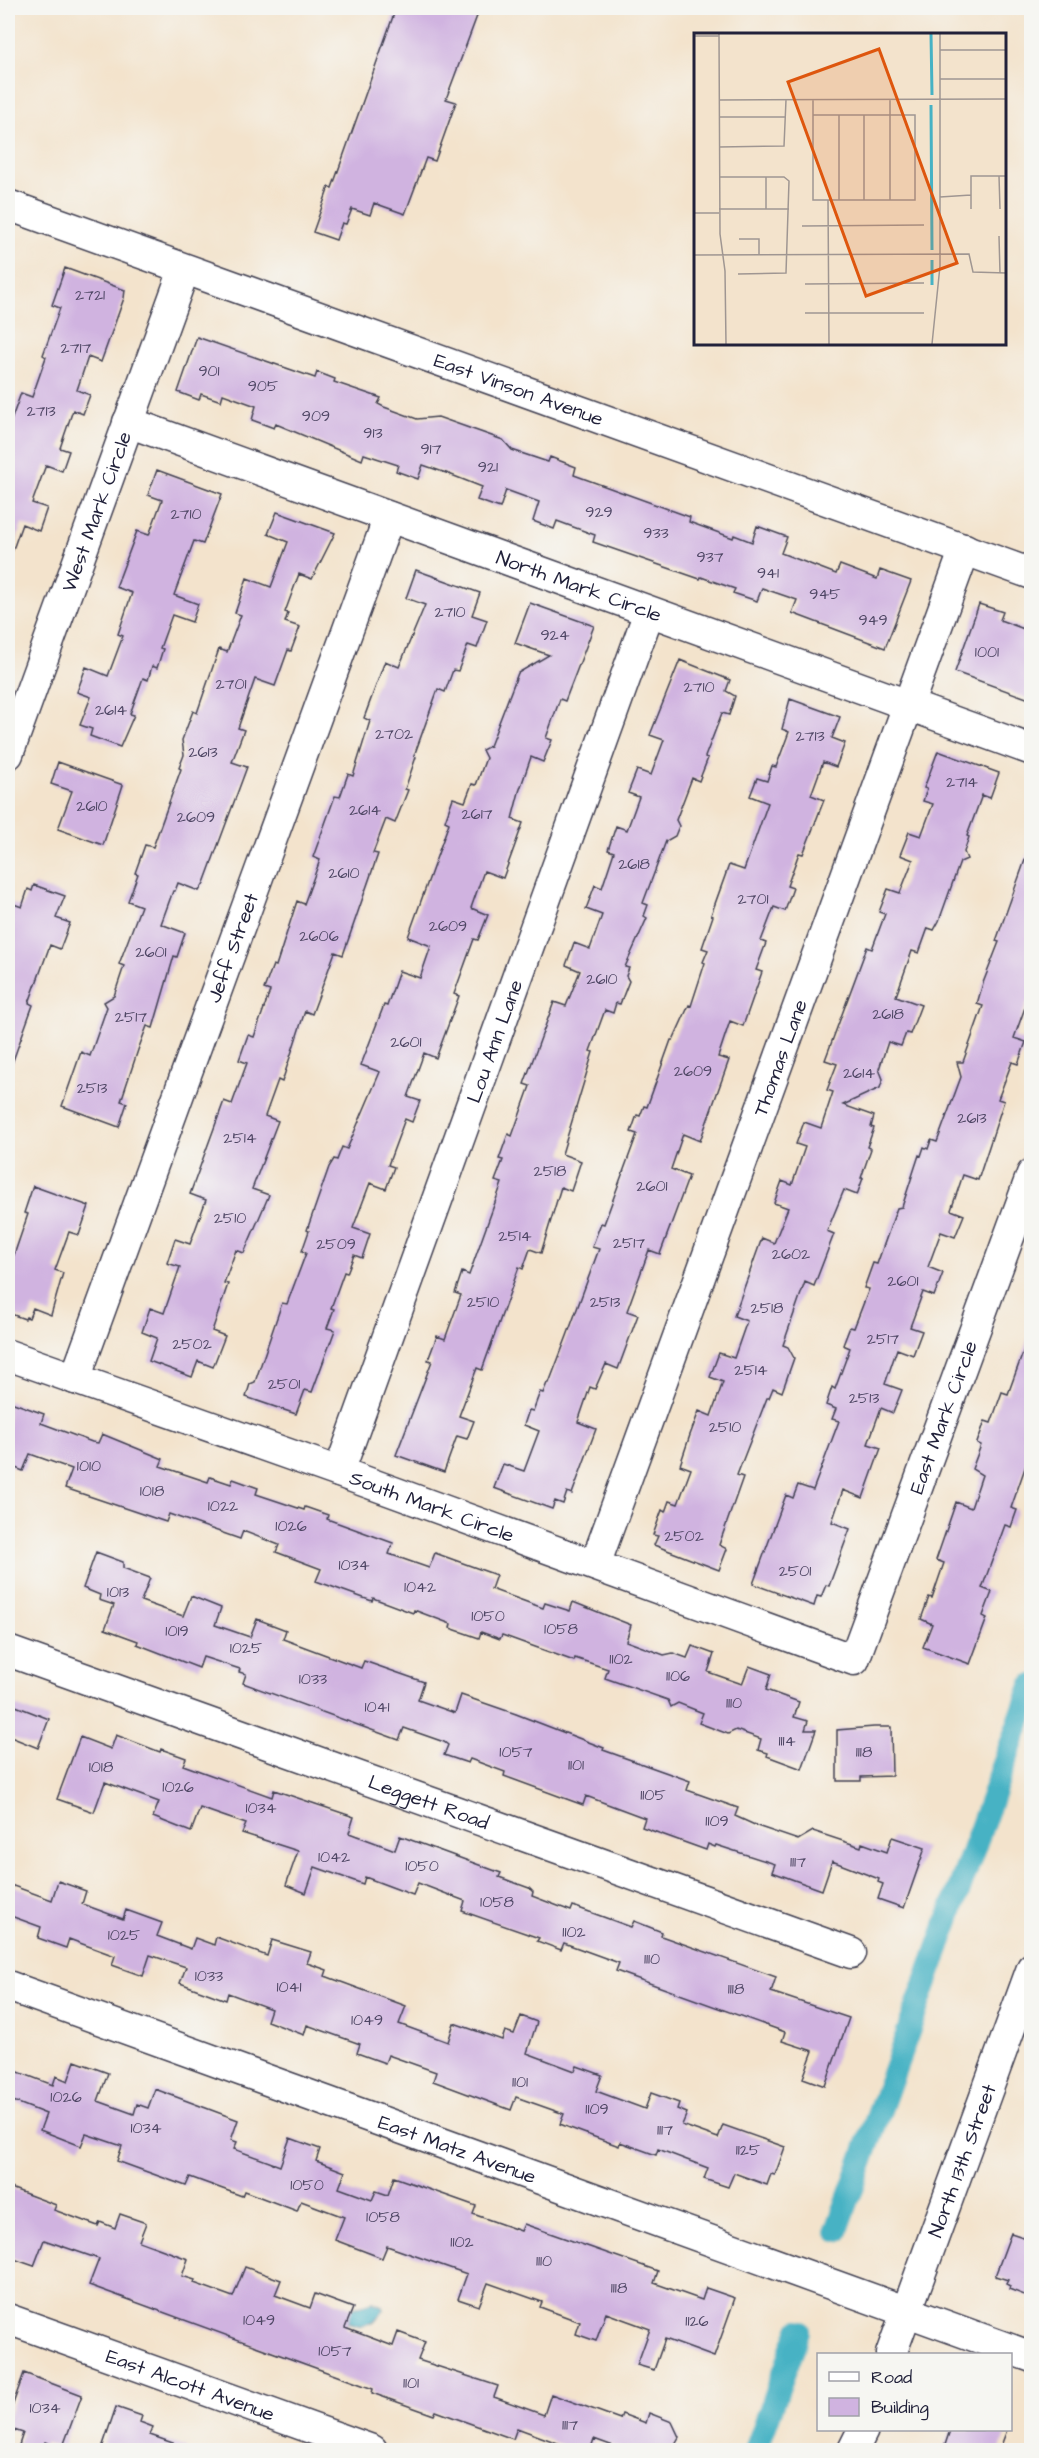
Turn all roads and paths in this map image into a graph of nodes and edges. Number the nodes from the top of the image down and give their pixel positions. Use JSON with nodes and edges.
{"nodes":[{"id":1,"x":8,"y":205,"type":"edge"},
{"id":2,"x":184,"y":270,"type":"junction"},
{"id":3,"x":128,"y":422,"type":"junction"},
{"id":4,"x":389,"y":517,"type":"junction"},
{"id":5,"x":965,"y":549,"type":"junction"},
{"id":6,"x":1032,"y":574,"type":"edge"},
{"id":7,"x":650,"y":612,"type":"junction"},
{"id":8,"x":908,"y":705,"type":"junction"},
{"id":9,"x":1032,"y":750,"type":"edge"},
{"id":10,"x":8,"y":754,"type":"edge"},
{"id":11,"x":1032,"y":1174,"type":"edge"},
{"id":12,"x":8,"y":1355,"type":"edge"},
{"id":13,"x":75,"y":1379,"type":"junction"},
{"id":14,"x":339,"y":1472,"type":"junction"},
{"id":15,"x":595,"y":1565,"type":"junction"},
{"id":16,"x":8,"y":1651,"type":"edge"},
{"id":17,"x":854,"y":1660,"type":"joint"},
{"id":18,"x":851,"y":1953,"type":"dead end"},
{"id":19,"x":1032,"y":1968,"type":"edge"},
{"id":20,"x":8,"y":1986,"type":"edge"},
{"id":21,"x":907,"y":2312,"type":"junction"},
{"id":22,"x":8,"y":2319,"type":"edge"},
{"id":23,"x":892,"y":2353,"type":"edge"},
{"id":24,"x":1032,"y":2357,"type":"edge"},
{"id":25,"x":862,"y":2431,"type":"edge"},
{"id":26,"x":372,"y":2451,"type":"edge"},
{"id":27,"x":853,"y":2451,"type":"edge"}],
"edges":[{"from":1,"to":2,"type":"street","name":"East Vinson Avenue"},
{"from":2,"to":3,"type":"street","name":"West Mark Circle"},
{"from":2,"to":5,"type":"street","name":"East Vinson Avenue"},
{"from":3,"to":4,"type":"street","name":"North Mark Circle"},
{"from":3,"to":10,"type":"street","name":"West Mark Circle"},
{"from":4,"to":7,"type":"street","name":"North Mark Circle"},
{"from":4,"to":13,"type":"street","name":"Jeff Street"},
{"from":5,"to":6,"type":"street","name":"East Vinson Avenue"},
{"from":5,"to":8,"type":"street","name":"Thomas Lane"},
{"from":7,"to":8,"type":"street","name":"North Mark Circle"},
{"from":7,"to":14,"type":"street","name":"Lou Ann Lane"},
{"from":8,"to":9,"type":"street","name":"North Mark Circle"},
{"from":8,"to":15,"type":"street","name":"Thomas Lane"},
{"from":11,"to":17,"type":"street","name":"East Mark Circle"},
{"from":12,"to":13,"type":"street","name":"South Mark Circle"},
{"from":13,"to":14,"type":"street","name":"South Mark Circle"},
{"from":14,"to":15,"type":"street","name":"South Mark Circle"},
{"from":15,"to":17,"type":"street","name":"South Mark Circle"},
{"from":16,"to":18,"type":"street","name":"Leggett Road"},
{"from":19,"to":21,"type":"street","name":"North 13th Street"},
{"from":20,"to":21,"type":"street","name":"East Matz Avenue"},
{"from":21,"to":23,"type":"street","name":"North 13th Street"},
{"from":21,"to":24,"type":"street","name":"East Matz Avenue"},
{"from":22,"to":26,"type":"street","name":"East Alcott Avenue"},
{"from":25,"to":27,"type":"street"}]}
